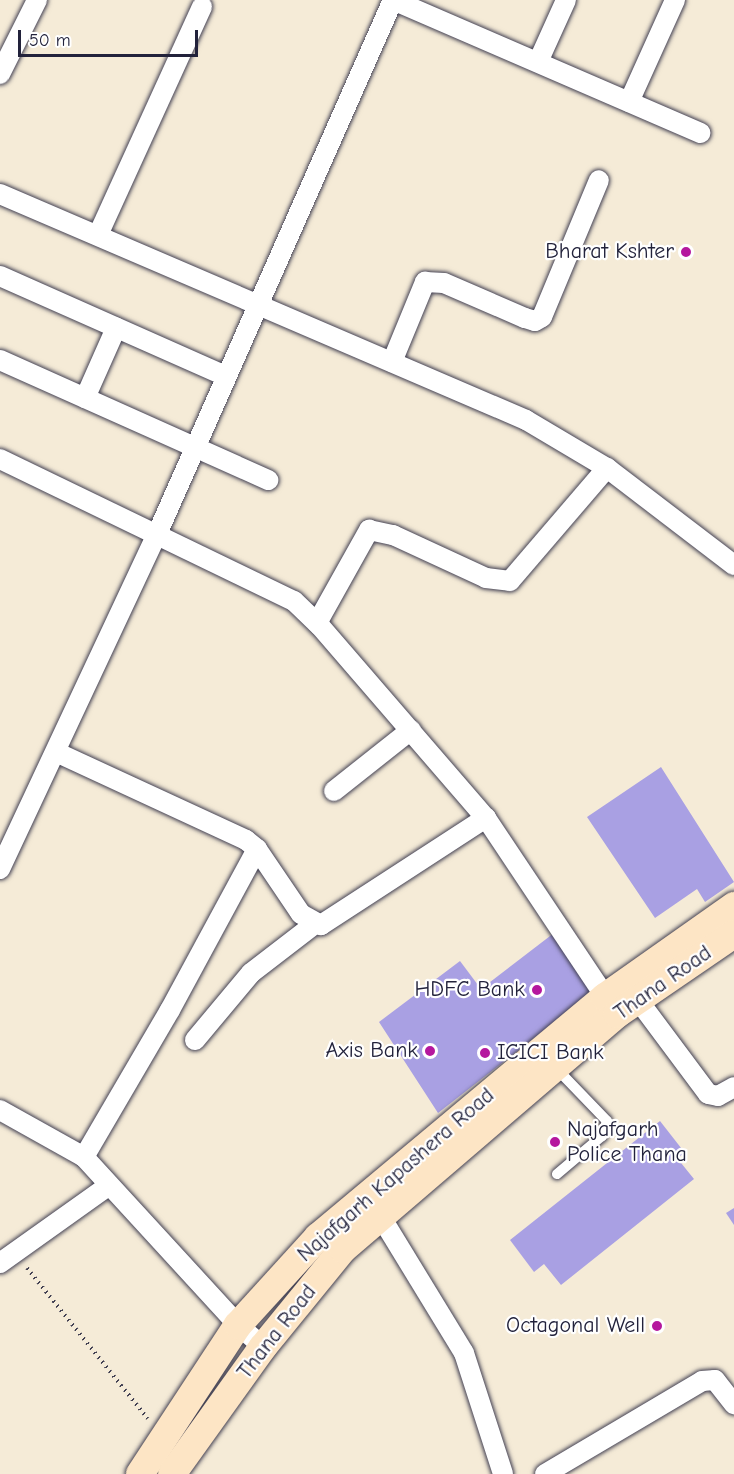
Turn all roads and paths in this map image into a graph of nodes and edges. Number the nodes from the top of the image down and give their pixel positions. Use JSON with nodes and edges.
{"nodes":[{"id":1,"x":37,"y":0,"type":"edge"},
{"id":2,"x":566,"y":0,"type":"edge"},
{"id":3,"x":675,"y":0,"type":"edge"},
{"id":4,"x":202,"y":7,"type":"dead end"},
{"id":5,"x":538,"y":62,"type":"junction"},
{"id":6,"x":0,"y":74,"type":"edge"},
{"id":7,"x":629,"y":102,"type":"junction"},
{"id":8,"x":701,"y":133,"type":"dead end"},
{"id":9,"x":599,"y":180,"type":"dead end"},
{"id":10,"x":0,"y":194,"type":"edge"},
{"id":11,"x":98,"y":235,"type":"junction"},
{"id":12,"x":0,"y":276,"type":"edge"},
{"id":13,"x":258,"y":302,"type":"junction"},
{"id":14,"x":116,"y":328,"type":"junction"},
{"id":15,"x":0,"y":360,"type":"edge"},
{"id":16,"x":392,"y":362,"type":"junction"},
{"id":17,"x":226,"y":376,"type":"junction"},
{"id":18,"x":85,"y":398,"type":"junction"},
{"id":19,"x":195,"y":447,"type":"junction"},
{"id":20,"x":0,"y":459,"type":"edge"},
{"id":21,"x":607,"y":468,"type":"junction"},
{"id":22,"x":268,"y":480,"type":"dead end"},
{"id":23,"x":158,"y":532,"type":"junction"},
{"id":24,"x":734,"y":565,"type":"edge"},
{"id":25,"x":317,"y":622,"type":"junction"},
{"id":26,"x":411,"y":730,"type":"junction"},
{"id":27,"x":58,"y":753,"type":"junction"},
{"id":28,"x":334,"y":791,"type":"dead end"},
{"id":29,"x":486,"y":818,"type":"junction"},
{"id":30,"x":257,"y":849,"type":"junction"},
{"id":31,"x":0,"y":869,"type":"edge"},
{"id":32,"x":734,"y":906,"type":"edge"},
{"id":33,"x":316,"y":923,"type":"junction"},
{"id":34,"x":734,"y":933,"type":"edge"},
{"id":35,"x":620,"y":1004,"type":"junction"},
{"id":36,"x":195,"y":1040,"type":"dead end"},
{"id":37,"x":555,"y":1067,"type":"junction"},
{"id":38,"x":734,"y":1087,"type":"edge"},
{"id":39,"x":0,"y":1110,"type":"edge"},
{"id":40,"x":84,"y":1157,"type":"junction"},
{"id":41,"x":557,"y":1174,"type":"dead end"},
{"id":42,"x":108,"y":1186,"type":"junction"},
{"id":43,"x":381,"y":1217,"type":"junction"},
{"id":44,"x":8,"y":1258,"type":"edge"},
{"id":45,"x":238,"y":1325,"type":"junction"},
{"id":46,"x":263,"y":1347,"type":"junction"},
{"id":47,"x":734,"y":1404,"type":"edge"},
{"id":48,"x":163,"y":1437,"type":"junction"},
{"id":49,"x":140,"y":1474,"type":"edge"},
{"id":50,"x":172,"y":1474,"type":"edge"},
{"id":51,"x":503,"y":1474,"type":"edge"},
{"id":52,"x":545,"y":1474,"type":"edge"}],
"edges":[{"from":1,"to":6,"type":"street"},
{"from":2,"to":5,"type":"street"},
{"from":3,"to":7,"type":"street"},
{"from":4,"to":11,"type":"street"},
{"from":5,"to":7,"type":"street"},
{"from":5,"to":13,"type":"street"},
{"from":7,"to":8,"type":"street"},
{"from":9,"to":16,"type":"street"},
{"from":10,"to":11,"type":"street"},
{"from":11,"to":13,"type":"street"},
{"from":12,"to":14,"type":"street"},
{"from":13,"to":16,"type":"street"},
{"from":13,"to":17,"type":"street"},
{"from":14,"to":17,"type":"street"},
{"from":14,"to":18,"type":"street"},
{"from":15,"to":18,"type":"street"},
{"from":16,"to":21,"type":"street"},
{"from":17,"to":19,"type":"street"},
{"from":18,"to":19,"type":"street"},
{"from":19,"to":22,"type":"street"},
{"from":19,"to":23,"type":"street"},
{"from":20,"to":23,"type":"street"},
{"from":21,"to":24,"type":"street"},
{"from":21,"to":25,"type":"street"},
{"from":23,"to":25,"type":"street"},
{"from":23,"to":27,"type":"street"},
{"from":25,"to":26,"type":"street"},
{"from":26,"to":28,"type":"street"},
{"from":26,"to":29,"type":"street"},
{"from":27,"to":30,"type":"street"},
{"from":27,"to":31,"type":"street"},
{"from":29,"to":33,"type":"street"},
{"from":29,"to":35,"type":"street"},
{"from":30,"to":33,"type":"street"},
{"from":30,"to":40,"type":"street"},
{"from":32,"to":35,"type":"main road","name":"Najafgarh Kapashera Road"},
{"from":33,"to":36,"type":"street"},
{"from":34,"to":35,"type":"main road","name":"Thana Road"},
{"from":35,"to":37,"type":"main road","name":"Thana Road"},
{"from":35,"to":38,"type":"street"},
{"from":35,"to":45,"type":"main road","name":"Najafgarh Kapashera Road"},
{"from":37,"to":41,"type":"lane"},
{"from":37,"to":43,"type":"main road","name":"Thana Road"},
{"from":39,"to":40,"type":"street"},
{"from":40,"to":42,"type":"street"},
{"from":42,"to":44,"type":"street"},
{"from":42,"to":45,"type":"street"},
{"from":43,"to":46,"type":"main road","name":"Thana Road"},
{"from":43,"to":51,"type":"street"},
{"from":44,"to":48,"type":"path"},
{"from":45,"to":46,"type":"street"},
{"from":45,"to":48,"type":"main road","name":"Najafgarh Kapashera Road"},
{"from":46,"to":50,"type":"main road","name":"Thana Road"},
{"from":47,"to":52,"type":"street"},
{"from":48,"to":49,"type":"main road","name":"Najafgarh Kapashera Road"}]}
